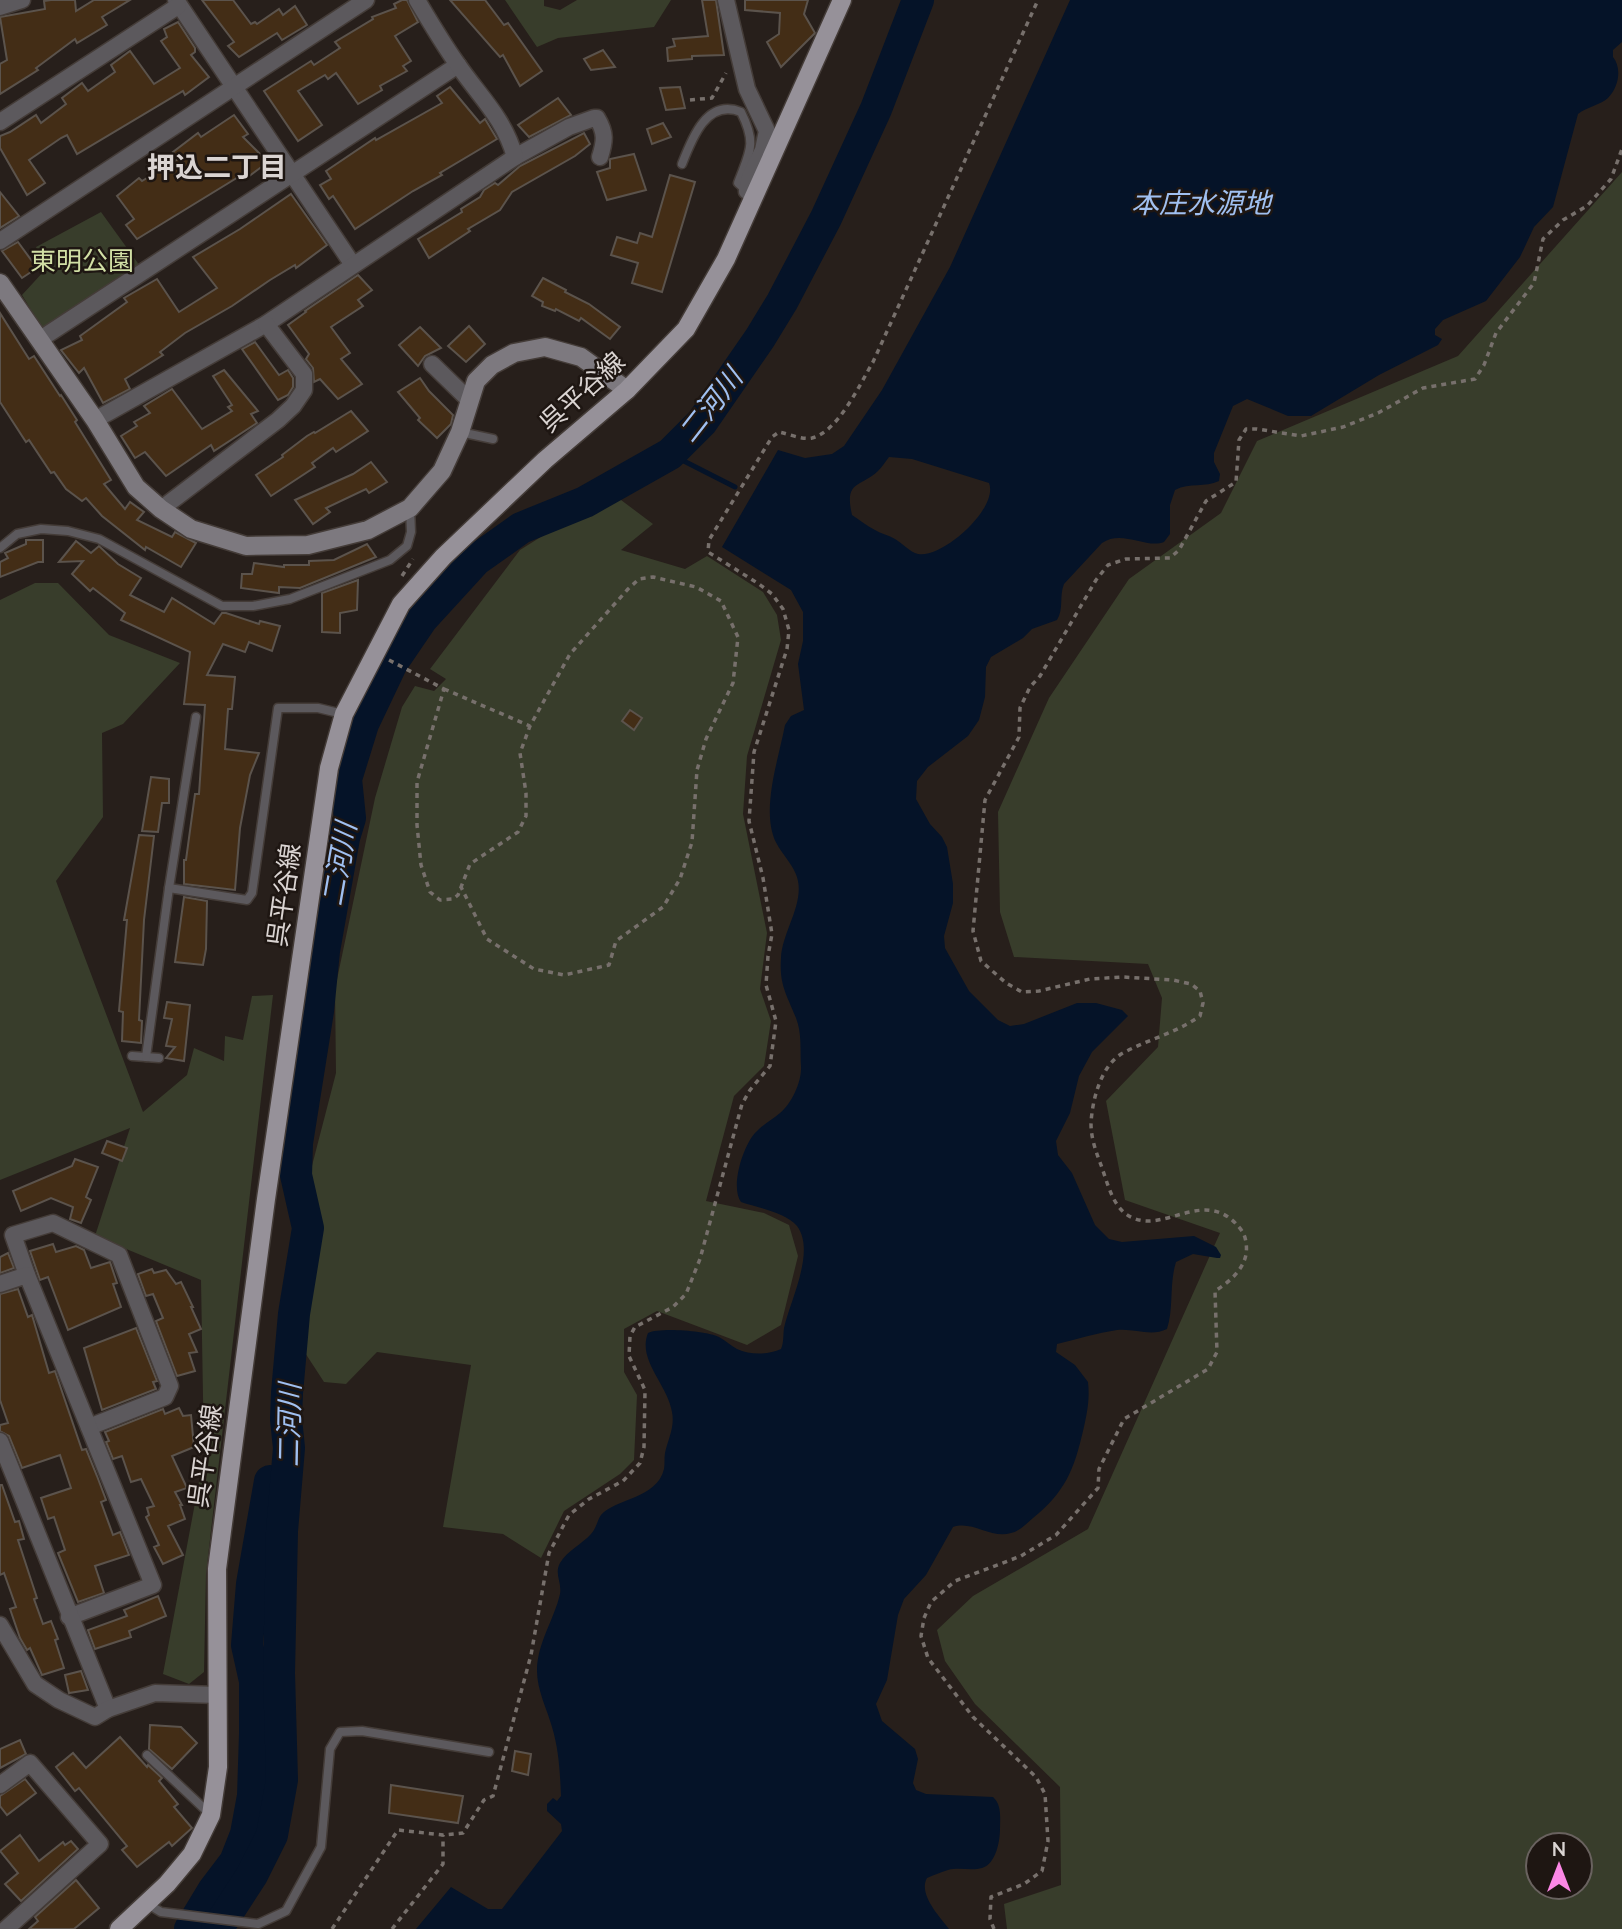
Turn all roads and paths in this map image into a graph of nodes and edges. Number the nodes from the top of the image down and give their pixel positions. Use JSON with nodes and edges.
{"nodes":[{"id":1,"x":22,"y":0,"type":"edge"},
{"id":2,"x":366,"y":0,"type":"edge"},
{"id":3,"x":416,"y":0,"type":"edge"},
{"id":4,"x":726,"y":0,"type":"edge"},
{"id":5,"x":842,"y":0,"type":"edge"},
{"id":6,"x":1038,"y":0,"type":"edge"},
{"id":7,"x":177,"y":3,"type":"edge"},
{"id":8,"x":0,"y":7,"type":"edge"},
{"id":9,"x":740,"y":61,"type":"junction"},
{"id":10,"x":458,"y":65,"type":"junction"},
{"id":11,"x":233,"y":86,"type":"junction"},
{"id":12,"x":690,"y":100,"type":"dead end"},
{"id":13,"x":0,"y":122,"type":"edge"},
{"id":14,"x":1622,"y":149,"type":"edge"},
{"id":15,"x":515,"y":157,"type":"junction"},
{"id":16,"x":600,"y":157,"type":"dead end"},
{"id":17,"x":682,"y":164,"type":"dead end"},
{"id":18,"x":293,"y":174,"type":"junction"},
{"id":19,"x":751,"y":193,"type":"junction"},
{"id":20,"x":0,"y":242,"type":"edge"},
{"id":21,"x":353,"y":265,"type":"junction"},
{"id":22,"x":0,"y":283,"type":"edge"},
{"id":23,"x":266,"y":324,"type":"junction"},
{"id":24,"x":39,"y":340,"type":"junction"},
{"id":25,"x":432,"y":364,"type":"dead end"},
{"id":26,"x":627,"y":390,"type":"junction"},
{"id":27,"x":469,"y":400,"type":"junction"},
{"id":28,"x":94,"y":420,"type":"junction"},
{"id":29,"x":460,"y":432,"type":"junction"},
{"id":30,"x":493,"y":439,"type":"dead end"},
{"id":31,"x":410,"y":508,"type":"junction"},
{"id":32,"x":162,"y":509,"type":"junction"},
{"id":33,"x":0,"y":548,"type":"edge"},
{"id":34,"x":383,"y":657,"type":"dead end"},
{"id":35,"x":444,"y":689,"type":"junction"},
{"id":36,"x":344,"y":714,"type":"junction"},
{"id":37,"x":196,"y":717,"type":"dead end"},
{"id":38,"x":530,"y":726,"type":"junction"},
{"id":39,"x":461,"y":887,"type":"junction"},
{"id":40,"x":169,"y":888,"type":"junction"},
{"id":41,"x":132,"y":1056,"type":"dead end"},
{"id":42,"x":146,"y":1057,"type":"junction"},
{"id":43,"x":159,"y":1058,"type":"dead end"},
{"id":44,"x":27,"y":1275,"type":"junction"},
{"id":45,"x":0,"y":1284,"type":"edge"},
{"id":46,"x":89,"y":1427,"type":"junction"},
{"id":47,"x":0,"y":1441,"type":"edge"},
{"id":48,"x":69,"y":1617,"type":"junction"},
{"id":49,"x":0,"y":1625,"type":"edge"},
{"id":50,"x":217,"y":1695,"type":"junction"},
{"id":51,"x":107,"y":1709,"type":"junction"},
{"id":52,"x":489,"y":1752,"type":"dead end"},
{"id":53,"x":147,"y":1755,"type":"dead end"},
{"id":54,"x":0,"y":1785,"type":"edge"},
{"id":55,"x":211,"y":1815,"type":"junction"},
{"id":56,"x":443,"y":1835,"type":"junction"},
{"id":57,"x":154,"y":1908,"type":"junction"},
{"id":58,"x":6,"y":1929,"type":"edge"},
{"id":59,"x":119,"y":1929,"type":"edge"},
{"id":60,"x":331,"y":1929,"type":"edge"},
{"id":61,"x":392,"y":1929,"type":"edge"},
{"id":62,"x":994,"y":1929,"type":"edge"}],
"edges":[{"from":1,"to":8,"type":"street"},
{"from":2,"to":11,"type":"street"},
{"from":3,"to":10,"type":"street"},
{"from":4,"to":9,"type":"street"},
{"from":5,"to":19,"type":"main road","name":"呉平谷線"},
{"from":6,"to":56,"type":"path"},
{"from":7,"to":11,"type":"street"},
{"from":7,"to":13,"type":"street"},
{"from":9,"to":12,"type":"path"},
{"from":9,"to":19,"type":"street"},
{"from":10,"to":15,"type":"street"},
{"from":10,"to":18,"type":"street"},
{"from":11,"to":18,"type":"street"},
{"from":11,"to":20,"type":"street"},
{"from":14,"to":62,"type":"path"},
{"from":15,"to":16,"type":"street"},
{"from":15,"to":21,"type":"street"},
{"from":17,"to":19,"type":"lane"},
{"from":18,"to":21,"type":"street"},
{"from":18,"to":24,"type":"street"},
{"from":19,"to":26,"type":"main road","name":"呉平谷線"},
{"from":21,"to":23,"type":"street"},
{"from":22,"to":24,"type":"street"},
{"from":23,"to":28,"type":"street"},
{"from":23,"to":32,"type":"street"},
{"from":24,"to":28,"type":"street"},
{"from":25,"to":27,"type":"street"},
{"from":26,"to":27,"type":"street"},
{"from":26,"to":36,"type":"main road","name":"呉平谷線"},
{"from":27,"to":29,"type":"street"},
{"from":28,"to":32,"type":"street"},
{"from":29,"to":30,"type":"lane"},
{"from":29,"to":31,"type":"street"},
{"from":31,"to":32,"type":"street"},
{"from":31,"to":33,"type":"lane"},
{"from":34,"to":35,"type":"path"},
{"from":35,"to":38,"type":"path"},
{"from":35,"to":39,"type":"path"},
{"from":36,"to":40,"type":"lane"},
{"from":36,"to":50,"type":"main road","name":"呉平谷線"},
{"from":37,"to":40,"type":"lane"},
{"from":38,"to":39,"type":"path"},
{"from":38,"to":39,"type":"path"},
{"from":40,"to":42,"type":"lane"},
{"from":41,"to":42,"type":"lane"},
{"from":42,"to":43,"type":"lane"},
{"from":44,"to":45,"type":"street"},
{"from":44,"to":46,"type":"street"},
{"from":44,"to":46,"type":"street"},
{"from":46,"to":48,"type":"street"},
{"from":47,"to":48,"type":"street"},
{"from":48,"to":51,"type":"street"},
{"from":49,"to":51,"type":"street"},
{"from":50,"to":51,"type":"street"},
{"from":50,"to":55,"type":"main road","name":"呉平谷線"},
{"from":52,"to":57,"type":"lane"},
{"from":53,"to":55,"type":"lane"},
{"from":54,"to":58,"type":"street"},
{"from":55,"to":57,"type":"main road","name":"呉平谷線"},
{"from":56,"to":60,"type":"path"},
{"from":56,"to":61,"type":"path"},
{"from":57,"to":59,"type":"main road","name":"呉平谷線"}]}
